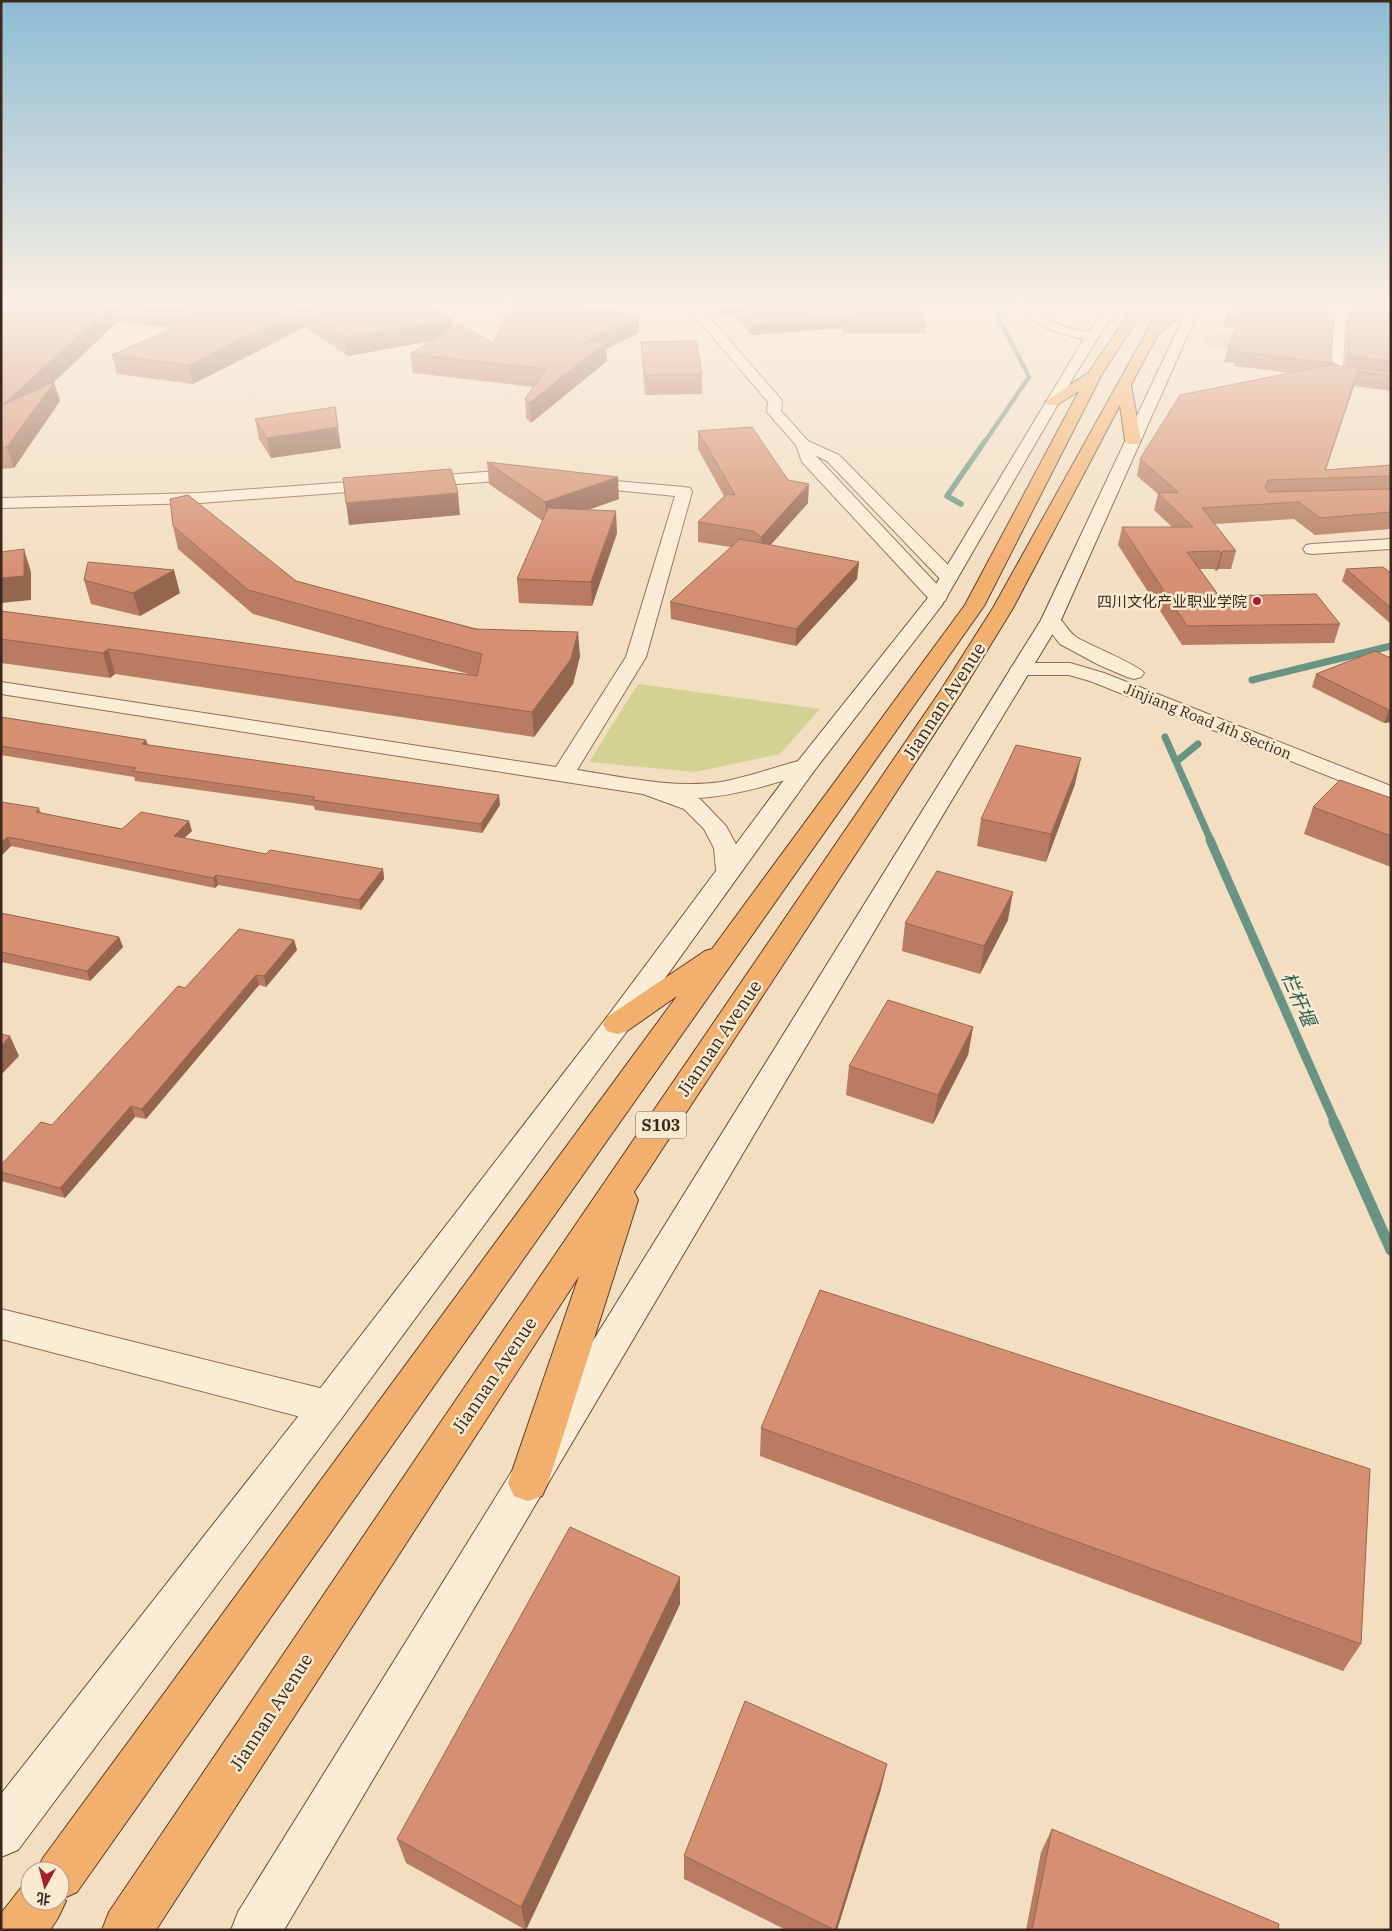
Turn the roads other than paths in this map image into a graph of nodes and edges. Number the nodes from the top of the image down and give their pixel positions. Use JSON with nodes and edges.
{"nodes":[{"id":1,"x":768,"y":393,"type":"edge"},
{"id":2,"x":1058,"y":393,"type":"edge"},
{"id":3,"x":1066,"y":393,"type":"edge"},
{"id":4,"x":1085,"y":393,"type":"edge"},
{"id":5,"x":1120,"y":393,"type":"edge"},
{"id":6,"x":1125,"y":393,"type":"edge"},
{"id":7,"x":1155,"y":393,"type":"edge"},
{"id":8,"x":1052,"y":402,"type":"junction"},
{"id":9,"x":1133,"y":441,"type":"junction"},
{"id":10,"x":803,"y":444,"type":"junction"},
{"id":11,"x":537,"y":479,"type":"edge"},
{"id":12,"x":567,"y":482,"type":"edge"},
{"id":13,"x":1,"y":503,"type":"edge"},
{"id":14,"x":1391,"y":544,"type":"edge"},
{"id":15,"x":1312,"y":548,"type":"dead end"},
{"id":16,"x":944,"y":587,"type":"junction"},
{"id":17,"x":1051,"y":620,"type":"junction"},
{"id":18,"x":1020,"y":669,"type":"junction"},
{"id":19,"x":1,"y":688,"type":"edge"},
{"id":20,"x":806,"y":766,"type":"junction"},
{"id":21,"x":563,"y":774,"type":"junction"},
{"id":22,"x":1391,"y":777,"type":"edge"},
{"id":23,"x":647,"y":788,"type":"junction"},
{"id":24,"x":1391,"y":794,"type":"edge"},
{"id":25,"x":728,"y":870,"type":"junction"},
{"id":26,"x":731,"y":946,"type":"junction"},
{"id":27,"x":617,"y":1024,"type":"junction"},
{"id":28,"x":633,"y":1167,"type":"junction"},
{"id":29,"x":1,"y":1324,"type":"edge"},
{"id":30,"x":328,"y":1407,"type":"junction"},
{"id":31,"x":528,"y":1483,"type":"junction"},
{"id":32,"x":1,"y":1833,"type":"edge"},
{"id":33,"x":70,"y":1861,"type":"edge"},
{"id":34,"x":34,"y":1911,"type":"edge"},
{"id":35,"x":20,"y":1930,"type":"edge"},
{"id":36,"x":127,"y":1930,"type":"edge"},
{"id":37,"x":256,"y":1930,"type":"edge"}],
"edges":[{"from":1,"to":10,"type":"street"},
{"from":2,"to":8,"type":"street"},
{"from":3,"to":8,"type":"highway"},
{"from":4,"to":26,"type":"highway","name":"Jiannan Avenue","number":"S103"},
{"from":5,"to":28,"type":"highway","name":"Jiannan Avenue","number":"S103"},
{"from":6,"to":9,"type":"highway"},
{"from":7,"to":9,"type":"street"},
{"from":8,"to":16,"type":"street"},
{"from":9,"to":17,"type":"street"},
{"from":10,"to":16,"type":"street"},
{"from":10,"to":16,"type":"street"},
{"from":11,"to":13,"type":"street"},
{"from":12,"to":21,"type":"street"},
{"from":14,"to":15,"type":"street"},
{"from":16,"to":20,"type":"street"},
{"from":17,"to":18,"type":"street"},
{"from":17,"to":22,"type":"street","name":"Jinjiang Road 4th Section"},
{"from":18,"to":24,"type":"street","name":"Jinjiang Road 4th Section"},
{"from":18,"to":31,"type":"street"},
{"from":19,"to":21,"type":"street"},
{"from":20,"to":23,"type":"street"},
{"from":20,"to":25,"type":"street"},
{"from":21,"to":23,"type":"street"},
{"from":23,"to":25,"type":"street"},
{"from":25,"to":27,"type":"street"},
{"from":26,"to":27,"type":"highway"},
{"from":26,"to":33,"type":"highway","name":"Jiannan Avenue","number":"S103"},
{"from":27,"to":30,"type":"street"},
{"from":28,"to":31,"type":"highway"},
{"from":28,"to":36,"type":"highway","name":"Jiannan Avenue","number":"S103"},
{"from":29,"to":30,"type":"street"},
{"from":30,"to":32,"type":"street"},
{"from":31,"to":37,"type":"street"},
{"from":34,"to":35,"type":"highway"}]}
